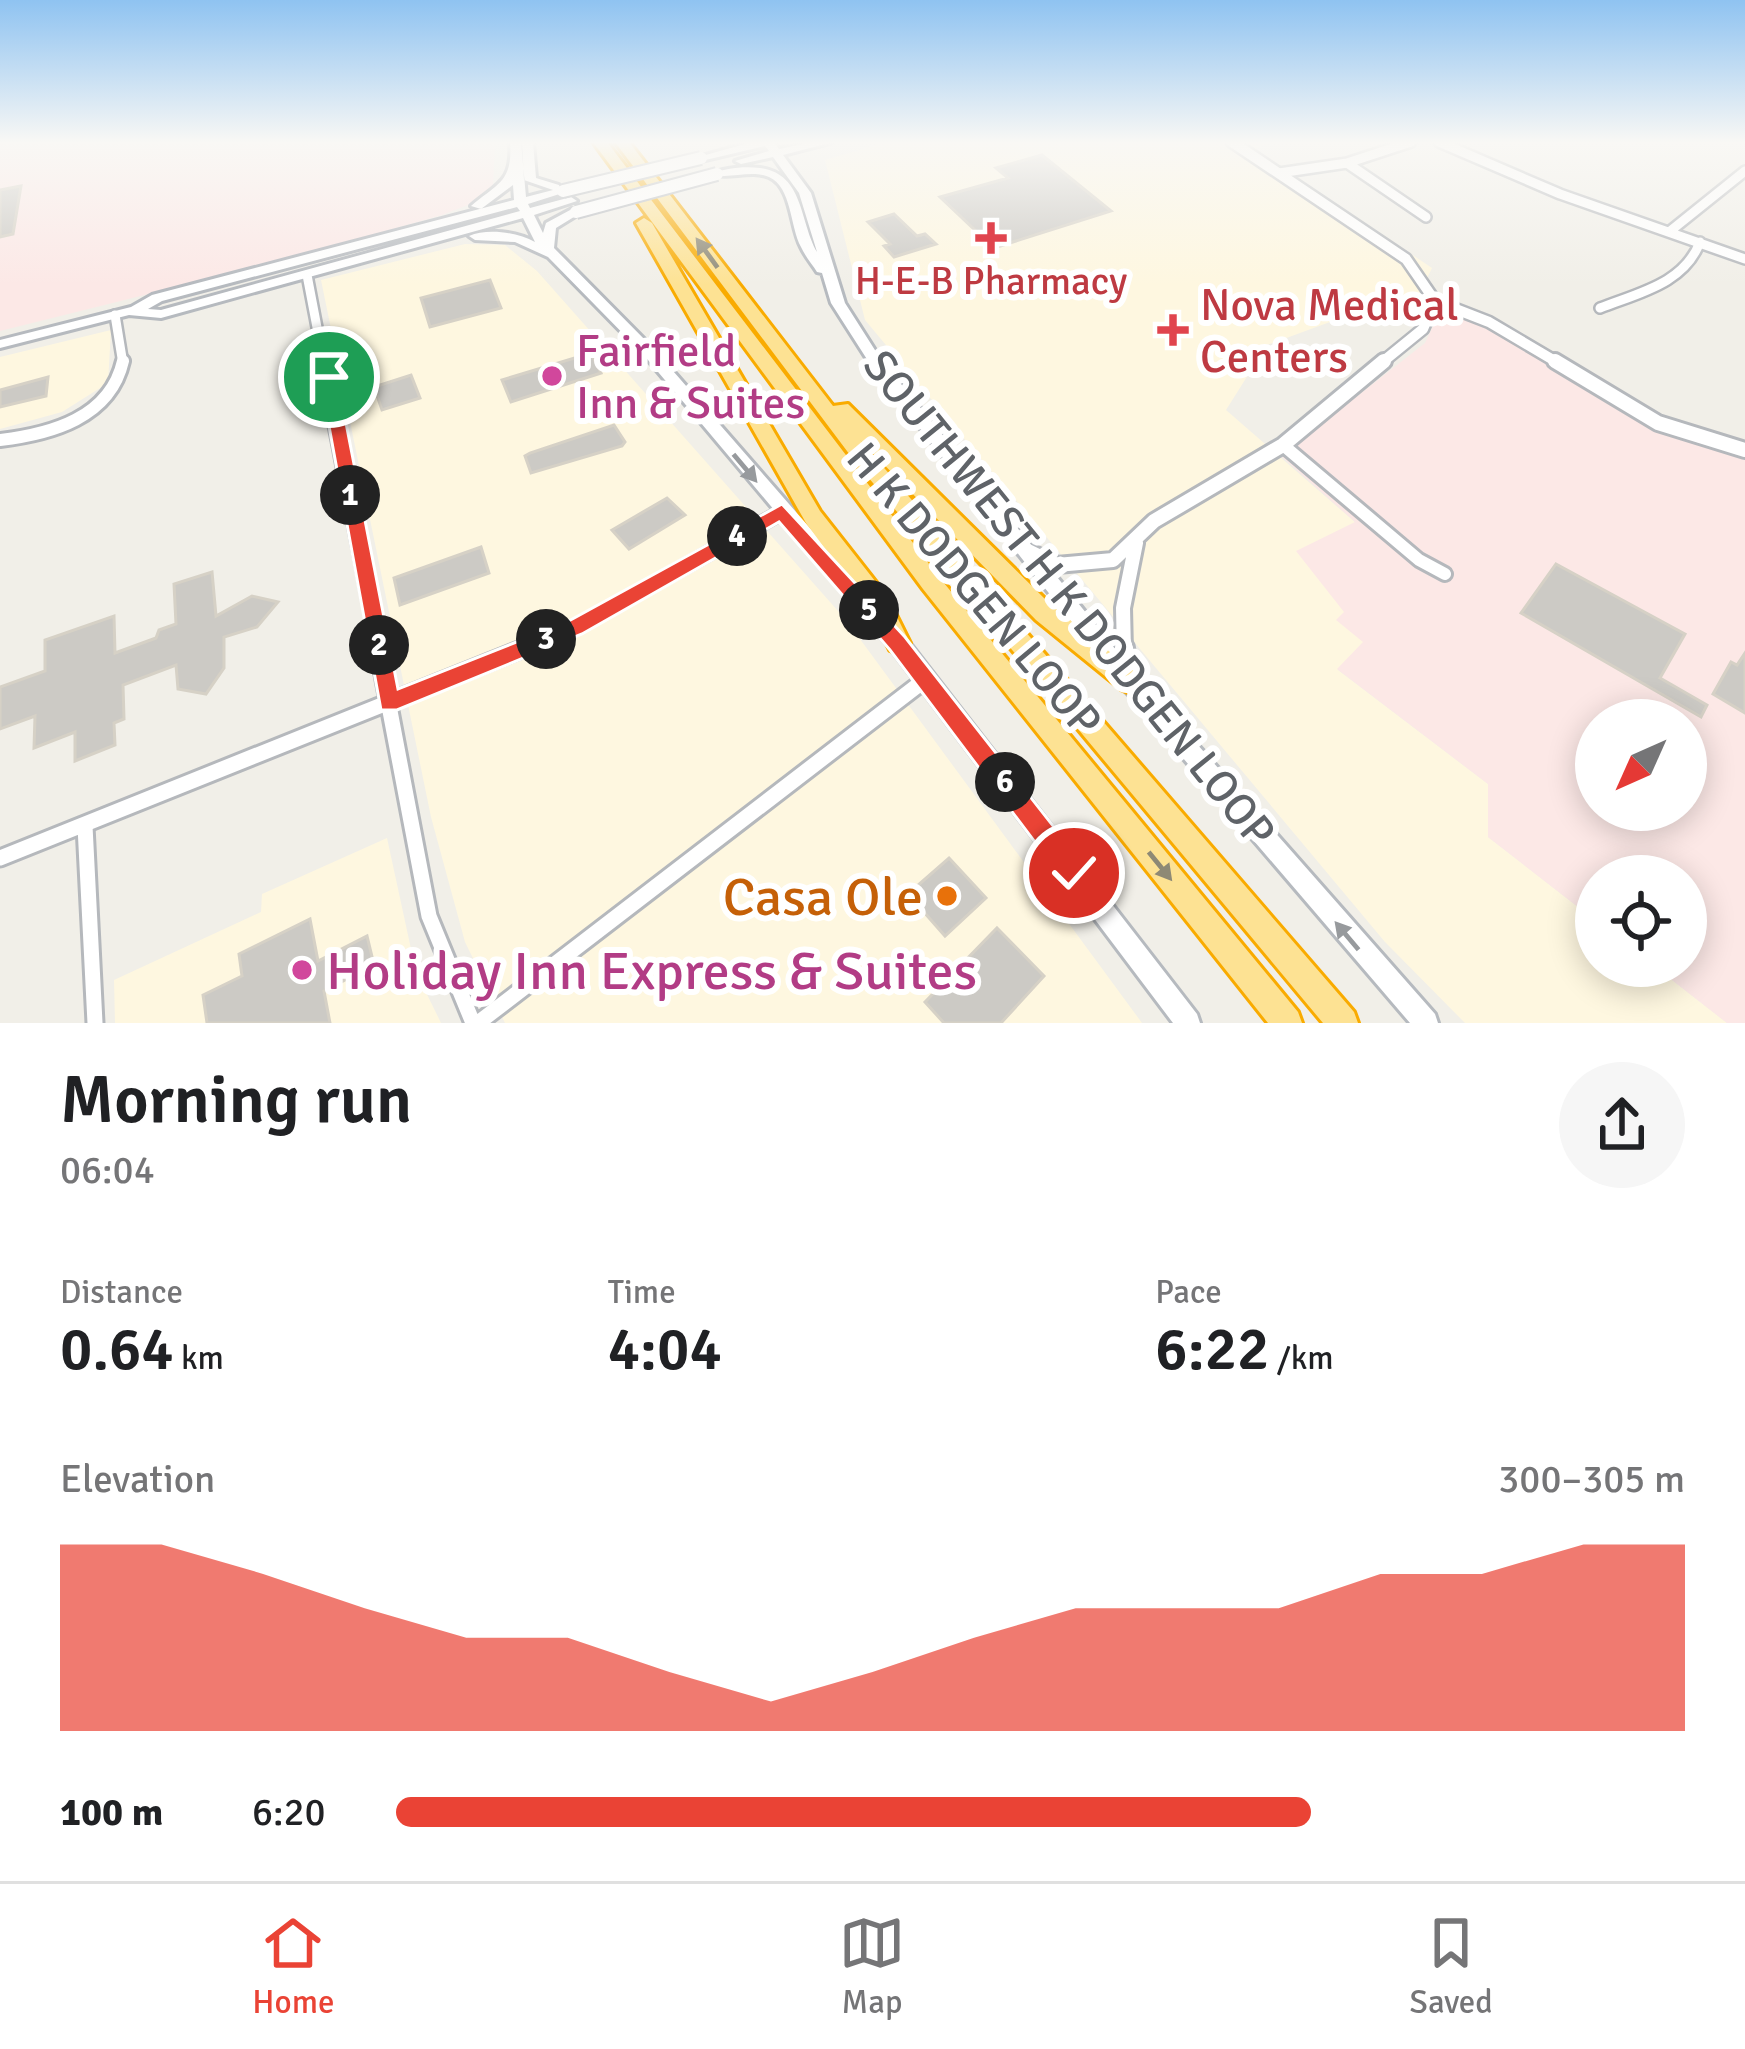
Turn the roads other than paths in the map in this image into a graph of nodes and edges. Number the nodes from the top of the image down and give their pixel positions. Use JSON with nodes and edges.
{"nodes":[{"id":1,"x":500,"y":190,"type":"edge"},
{"id":2,"x":520,"y":190,"type":"edge"},
{"id":3,"x":552,"y":190,"type":"edge"},
{"id":4,"x":597,"y":190,"type":"edge"},
{"id":5,"x":597,"y":190,"type":"edge"},
{"id":6,"x":625,"y":190,"type":"edge"},
{"id":7,"x":632,"y":190,"type":"edge"},
{"id":8,"x":660,"y":190,"type":"edge"},
{"id":9,"x":663,"y":190,"type":"edge"},
{"id":10,"x":788,"y":190,"type":"edge"},
{"id":11,"x":802,"y":190,"type":"edge"},
{"id":12,"x":1304,"y":190,"type":"edge"},
{"id":13,"x":1386,"y":190,"type":"edge"},
{"id":14,"x":1550,"y":190,"type":"edge"},
{"id":15,"x":1722,"y":190,"type":"edge"},
{"id":16,"x":568,"y":197,"type":"junction"},
{"id":17,"x":522,"y":207,"type":"junction"},
{"id":18,"x":675,"y":208,"type":"junction"},
{"id":19,"x":1426,"y":217,"type":"dead end"},
{"id":20,"x":1669,"y":232,"type":"junction"},
{"id":21,"x":393,"y":234,"type":"junction"},
{"id":22,"x":420,"y":241,"type":"junction"},
{"id":23,"x":1700,"y":242,"type":"junction"},
{"id":24,"x":551,"y":253,"type":"junction"},
{"id":25,"x":1745,"y":259,"type":"edge"},
{"id":26,"x":827,"y":274,"type":"junction"},
{"id":27,"x":307,"y":275,"type":"junction"},
{"id":28,"x":740,"y":298,"type":"junction"},
{"id":29,"x":1435,"y":302,"type":"junction"},
{"id":30,"x":1600,"y":308,"type":"dead end"},
{"id":31,"x":126,"y":312,"type":"junction"},
{"id":32,"x":0,"y":344,"type":"edge"},
{"id":33,"x":0,"y":440,"type":"edge"},
{"id":34,"x":1283,"y":445,"type":"junction"},
{"id":35,"x":1745,"y":450,"type":"edge"},
{"id":36,"x":782,"y":512,"type":"junction"},
{"id":37,"x":1136,"y":543,"type":"junction"},
{"id":38,"x":1023,"y":549,"type":"junction"},
{"id":39,"x":1445,"y":574,"type":"dead end"},
{"id":40,"x":898,"y":644,"type":"junction"},
{"id":41,"x":926,"y":679,"type":"junction"},
{"id":42,"x":1130,"y":682,"type":"junction"},
{"id":43,"x":389,"y":703,"type":"junction"},
{"id":44,"x":85,"y":826,"type":"junction"},
{"id":45,"x":0,"y":858,"type":"edge"},
{"id":46,"x":95,"y":1023,"type":"edge"},
{"id":47,"x":476,"y":1023,"type":"edge"},
{"id":48,"x":1188,"y":1023,"type":"edge"},
{"id":49,"x":1287,"y":1023,"type":"edge"},
{"id":50,"x":1342,"y":1023,"type":"edge"},
{"id":51,"x":1426,"y":1023,"type":"edge"}],
"edges":[{"from":1,"to":21,"type":"main road"},
{"from":2,"to":17,"type":"main road"},
{"from":3,"to":16,"type":"main road"},
{"from":4,"to":16,"type":"main road","bridge":true},
{"from":5,"to":16,"type":"main road","bridge":true},
{"from":6,"to":40,"type":"highway"},
{"from":7,"to":49,"type":"highway","name":"H K DODGEN LOOP","one_way":true},
{"from":8,"to":18,"type":"highway","name":"H K DODGEN LOOP"},
{"from":9,"to":18,"type":"highway"},
{"from":10,"to":26,"type":"main road"},
{"from":11,"to":26,"type":"main road","name":"SOUTHWEST H K DODGEN LOOP"},
{"from":12,"to":29,"type":"street"},
{"from":13,"to":19,"type":"street"},
{"from":14,"to":20,"type":"street"},
{"from":15,"to":20,"type":"street"},
{"from":16,"to":17,"type":"main road"},
{"from":16,"to":24,"type":"main road"},
{"from":17,"to":21,"type":"main road"},
{"from":17,"to":22,"type":"main road"},
{"from":17,"to":24,"type":"main road"},
{"from":28,"to":18,"type":"highway","name":"H K DODGEN LOOP","one_way":true},
{"from":20,"to":23,"type":"street"},
{"from":21,"to":31,"type":"main road"},
{"from":22,"to":24,"type":"main road"},
{"from":22,"to":27,"type":"main road"},
{"from":23,"to":25,"type":"street"},
{"from":23,"to":30,"type":"street"},
{"from":24,"to":36,"type":"main road","one_way":true},
{"from":26,"to":38,"type":"main road","name":"SOUTHWEST H K DODGEN LOOP"},
{"from":27,"to":31,"type":"main road"},
{"from":27,"to":43,"type":"street"},
{"from":28,"to":42,"type":"highway"},
{"from":28,"to":50,"type":"highway","name":"H K DODGEN LOOP"},
{"from":29,"to":34,"type":"street"},
{"from":29,"to":35,"type":"street"},
{"from":31,"to":32,"type":"main road"},
{"from":31,"to":33,"type":"street"},
{"from":34,"to":37,"type":"street"},
{"from":34,"to":39,"type":"street"},
{"from":36,"to":40,"type":"main road"},
{"from":36,"to":43,"type":"street"},
{"from":37,"to":38,"type":"street"},
{"from":37,"to":42,"type":"street"},
{"from":38,"to":42,"type":"main road","name":"SOUTHWEST H K DODGEN LOOP"},
{"from":40,"to":41,"type":"main road"},
{"from":41,"to":47,"type":"street"},
{"from":41,"to":48,"type":"main road"},
{"from":51,"to":42,"type":"main road","name":"SOUTHWEST H K DODGEN LOOP","one_way":true},
{"from":43,"to":44,"type":"street"},
{"from":43,"to":47,"type":"street"},
{"from":44,"to":45,"type":"street"},
{"from":44,"to":46,"type":"street"}]}
